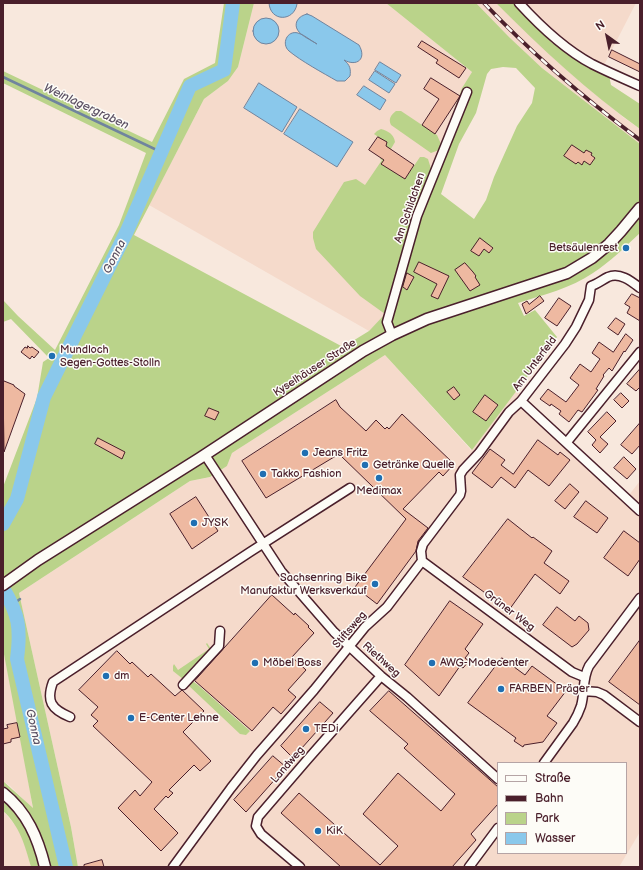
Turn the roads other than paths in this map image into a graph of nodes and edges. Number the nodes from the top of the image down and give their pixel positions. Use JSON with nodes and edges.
{"nodes":[{"id":1,"x":519,"y":3,"type":"edge"},
{"id":2,"x":640,"y":86,"type":"edge"},
{"id":3,"x":467,"y":92,"type":"dead end"},
{"id":4,"x":640,"y":208,"type":"edge"},
{"id":5,"x":640,"y":288,"type":"edge"},
{"id":6,"x":392,"y":335,"type":"junction"},
{"id":7,"x":640,"y":352,"type":"edge"},
{"id":8,"x":521,"y":401,"type":"junction"},
{"id":9,"x":567,"y":442,"type":"junction"},
{"id":10,"x":205,"y":455,"type":"junction"},
{"id":11,"x":350,"y":488,"type":"dead end"},
{"id":12,"x":640,"y":511,"type":"edge"},
{"id":13,"x":263,"y":544,"type":"junction"},
{"id":14,"x":422,"y":561,"type":"junction"},
{"id":15,"x":3,"y":585,"type":"edge"},
{"id":16,"x":640,"y":598,"type":"edge"},
{"id":17,"x":220,"y":631,"type":"dead end"},
{"id":18,"x":349,"y":646,"type":"junction"},
{"id":19,"x":381,"y":676,"type":"junction"},
{"id":20,"x":584,"y":677,"type":"junction"},
{"id":21,"x":184,"y":686,"type":"dead end"},
{"id":22,"x":583,"y":691,"type":"junction"},
{"id":23,"x":70,"y":717,"type":"dead end"},
{"id":24,"x":640,"y":722,"type":"edge"},
{"id":25,"x":545,"y":762,"type":"edge"},
{"id":26,"x":497,"y":778,"type":"edge"},
{"id":27,"x":3,"y":793,"type":"edge"},
{"id":28,"x":497,"y":829,"type":"edge"},
{"id":29,"x":45,"y":867,"type":"edge"},
{"id":30,"x":173,"y":867,"type":"edge"},
{"id":31,"x":300,"y":867,"type":"edge"},
{"id":32,"x":468,"y":867,"type":"edge"}],
"edges":[{"from":1,"to":2,"type":"street"},
{"from":3,"to":6,"type":"street","name":"Am Schildchen"},
{"from":4,"to":6,"type":"main road","name":"Kyselhäuser Straße"},
{"from":5,"to":8,"type":"street","name":"Am Unterfeld"},
{"from":6,"to":10,"type":"main road","name":"Kyselhäuser Straße"},
{"from":7,"to":9,"type":"street"},
{"from":8,"to":9,"type":"street","name":"Am Unterfeld"},
{"from":8,"to":14,"type":"street","name":"Stiftsweg"},
{"from":9,"to":12,"type":"street","name":"Am Unterfeld"},
{"from":10,"to":13,"type":"street","name":"Riethweg"},
{"from":10,"to":15,"type":"main road","name":"Kyselhäuser Straße"},
{"from":11,"to":13,"type":"street"},
{"from":13,"to":18,"type":"street","name":"Riethweg"},
{"from":13,"to":23,"type":"street"},
{"from":14,"to":18,"type":"street","name":"Stiftsweg"},
{"from":14,"to":20,"type":"street","name":"Grüner Weg"},
{"from":16,"to":20,"type":"street"},
{"from":17,"to":21,"type":"street"},
{"from":18,"to":19,"type":"street","name":"Riethweg"},
{"from":18,"to":30,"type":"street","name":"Stiftsweg"},
{"from":19,"to":26,"type":"street","name":"Riethweg"},
{"from":19,"to":31,"type":"street","name":"Landweg"},
{"from":20,"to":22,"type":"street"},
{"from":22,"to":24,"type":"street"},
{"from":22,"to":25,"type":"street"},
{"from":27,"to":29,"type":"main road"},
{"from":28,"to":32,"type":"street"}]}
